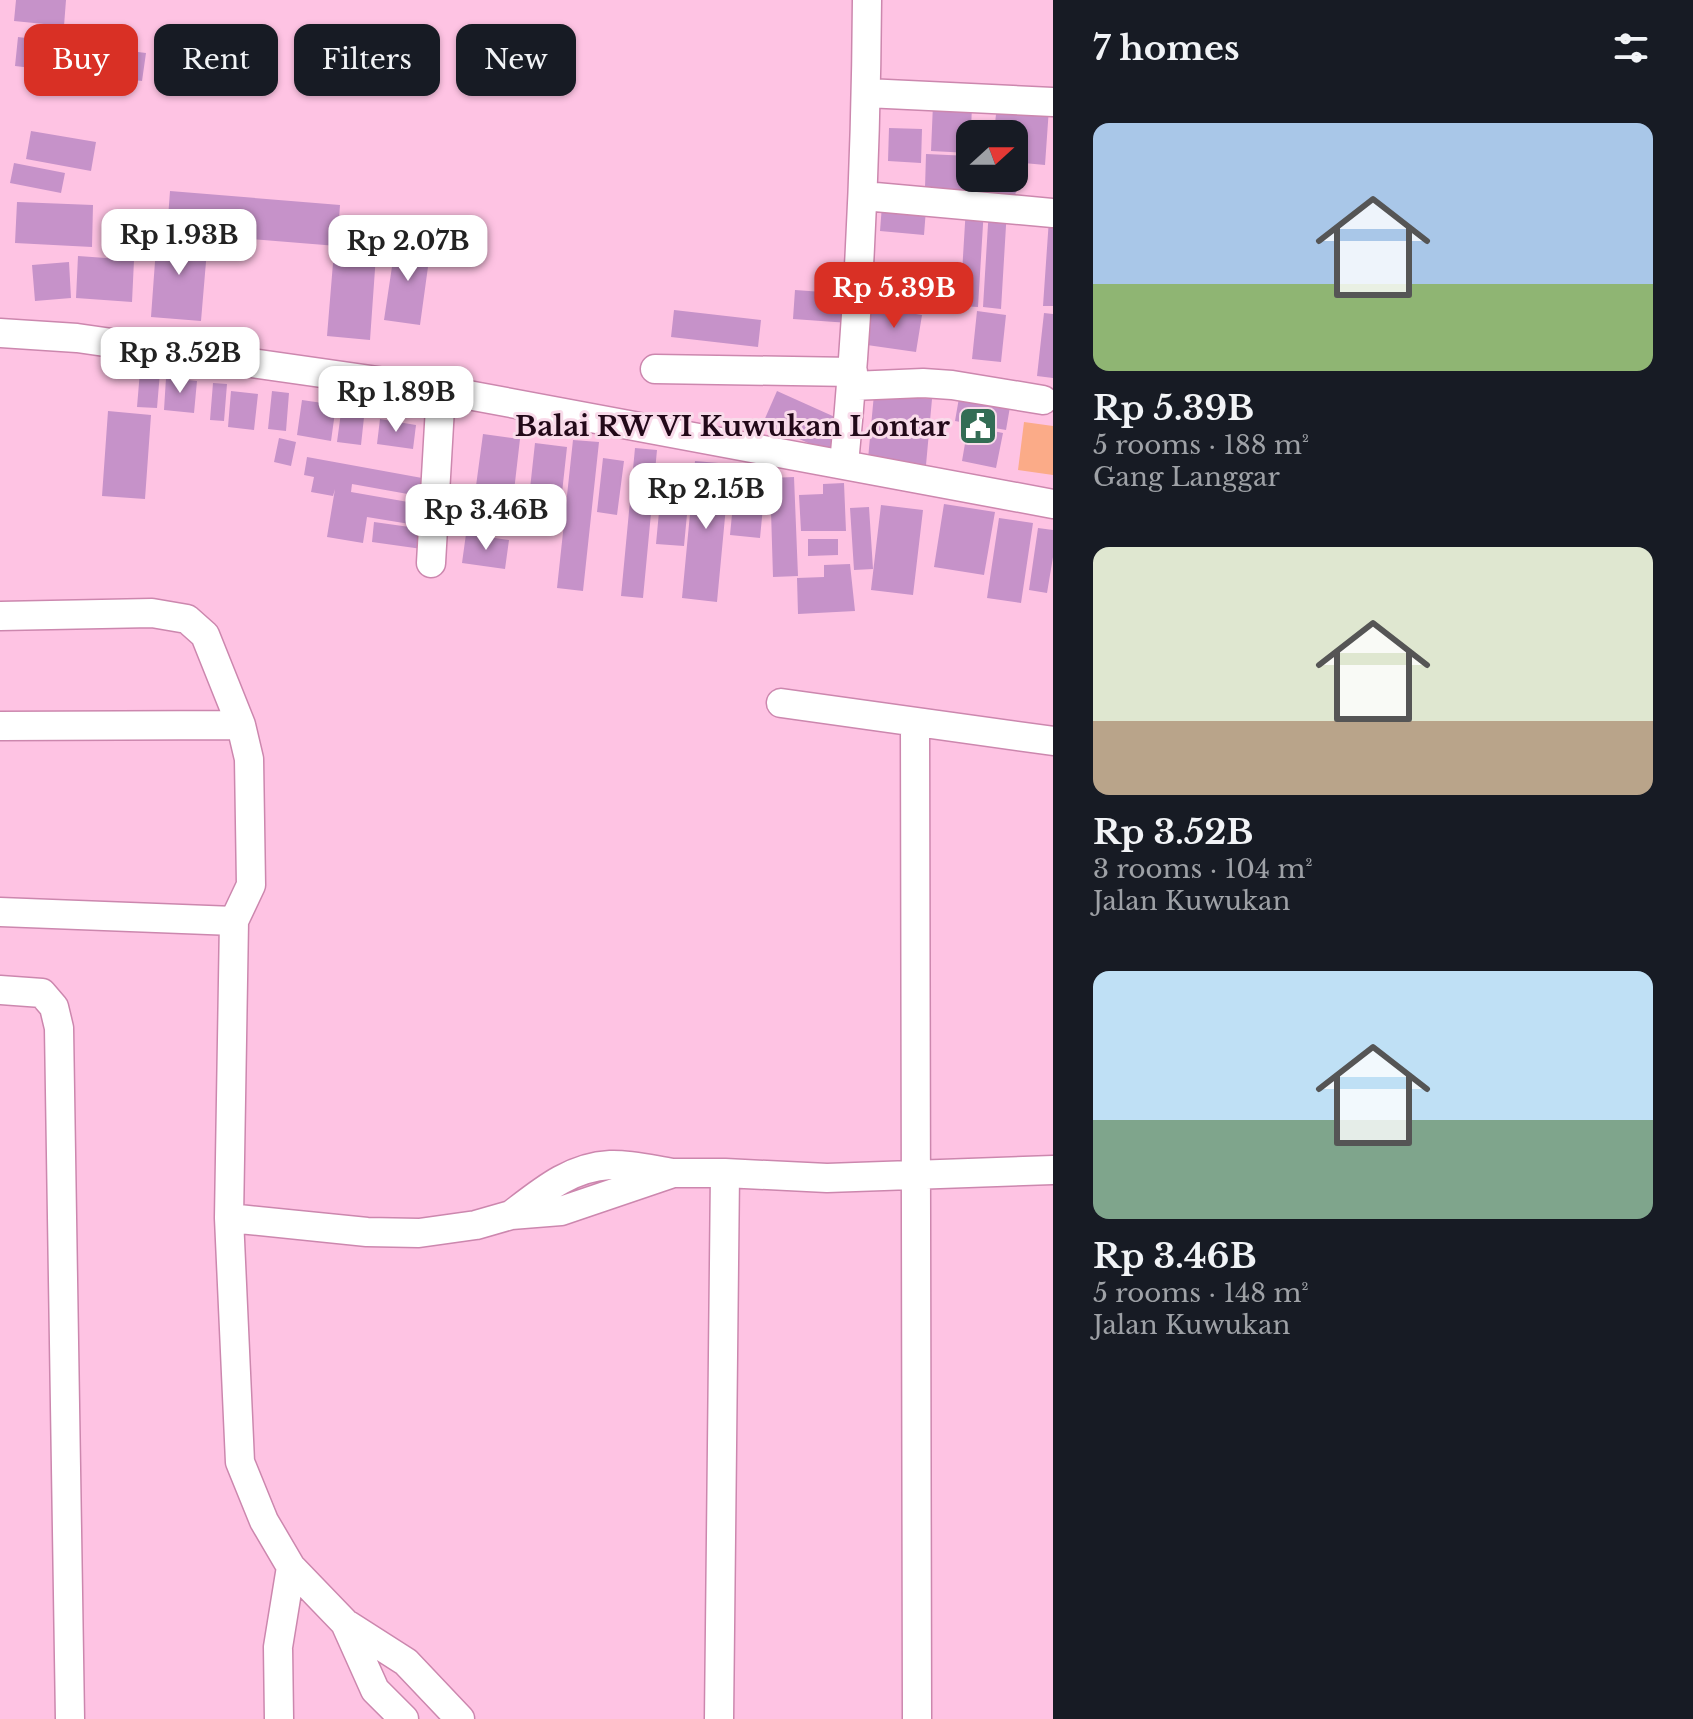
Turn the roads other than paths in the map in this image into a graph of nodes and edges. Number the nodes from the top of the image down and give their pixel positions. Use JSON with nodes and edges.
{"nodes":[{"id":1,"x":867,"y":0,"type":"edge"},
{"id":2,"x":866,"y":93,"type":"junction"},
{"id":3,"x":1053,"y":102,"type":"edge"},
{"id":4,"x":864,"y":196,"type":"junction"},
{"id":5,"x":1053,"y":213,"type":"edge"},
{"id":6,"x":0,"y":333,"type":"edge"},
{"id":7,"x":655,"y":369,"type":"dead end"},
{"id":8,"x":852,"y":379,"type":"junction"},
{"id":9,"x":441,"y":390,"type":"junction"},
{"id":10,"x":1043,"y":400,"type":"dead end"},
{"id":11,"x":844,"y":464,"type":"junction"},
{"id":12,"x":1053,"y":504,"type":"edge"},
{"id":13,"x":431,"y":563,"type":"dead end"},
{"id":14,"x":0,"y":616,"type":"edge"},
{"id":15,"x":781,"y":703,"type":"dead end"},
{"id":16,"x":915,"y":723,"type":"junction"},
{"id":17,"x":241,"y":725,"type":"junction"},
{"id":18,"x":0,"y":726,"type":"edge"},
{"id":19,"x":1053,"y":741,"type":"edge"},
{"id":20,"x":0,"y":912,"type":"edge"},
{"id":21,"x":234,"y":921,"type":"junction"},
{"id":22,"x":0,"y":990,"type":"edge"},
{"id":23,"x":1053,"y":1170,"type":"edge"},
{"id":24,"x":725,"y":1173,"type":"junction"},
{"id":25,"x":915,"y":1174,"type":"junction"},
{"id":26,"x":229,"y":1218,"type":"junction"},
{"id":27,"x":291,"y":1567,"type":"junction"},
{"id":28,"x":345,"y":1623,"type":"junction"},
{"id":29,"x":70,"y":1719,"type":"edge"},
{"id":30,"x":279,"y":1719,"type":"edge"},
{"id":31,"x":404,"y":1719,"type":"edge"},
{"id":32,"x":460,"y":1719,"type":"edge"},
{"id":33,"x":719,"y":1719,"type":"edge"},
{"id":34,"x":917,"y":1719,"type":"edge"}],
"edges":[{"from":1,"to":2,"type":"street"},
{"from":2,"to":3,"type":"street"},
{"from":2,"to":4,"type":"street"},
{"from":4,"to":5,"type":"street"},
{"from":4,"to":8,"type":"street"},
{"from":6,"to":9,"type":"street"},
{"from":7,"to":8,"type":"street"},
{"from":8,"to":10,"type":"street"},
{"from":8,"to":11,"type":"street"},
{"from":9,"to":11,"type":"street"},
{"from":9,"to":13,"type":"street"},
{"from":11,"to":12,"type":"street"},
{"from":14,"to":17,"type":"street"},
{"from":15,"to":16,"type":"street"},
{"from":16,"to":19,"type":"street"},
{"from":16,"to":25,"type":"street"},
{"from":17,"to":18,"type":"street"},
{"from":17,"to":21,"type":"street"},
{"from":20,"to":21,"type":"street"},
{"from":21,"to":26,"type":"street"},
{"from":22,"to":29,"type":"street"},
{"from":23,"to":25,"type":"street"},
{"from":24,"to":25,"type":"street"},
{"from":24,"to":26,"type":"street"},
{"from":24,"to":33,"type":"street"},
{"from":25,"to":34,"type":"street"},
{"from":26,"to":27,"type":"street"},
{"from":27,"to":28,"type":"street"},
{"from":27,"to":30,"type":"street"},
{"from":28,"to":31,"type":"street"},
{"from":28,"to":32,"type":"street"}]}
